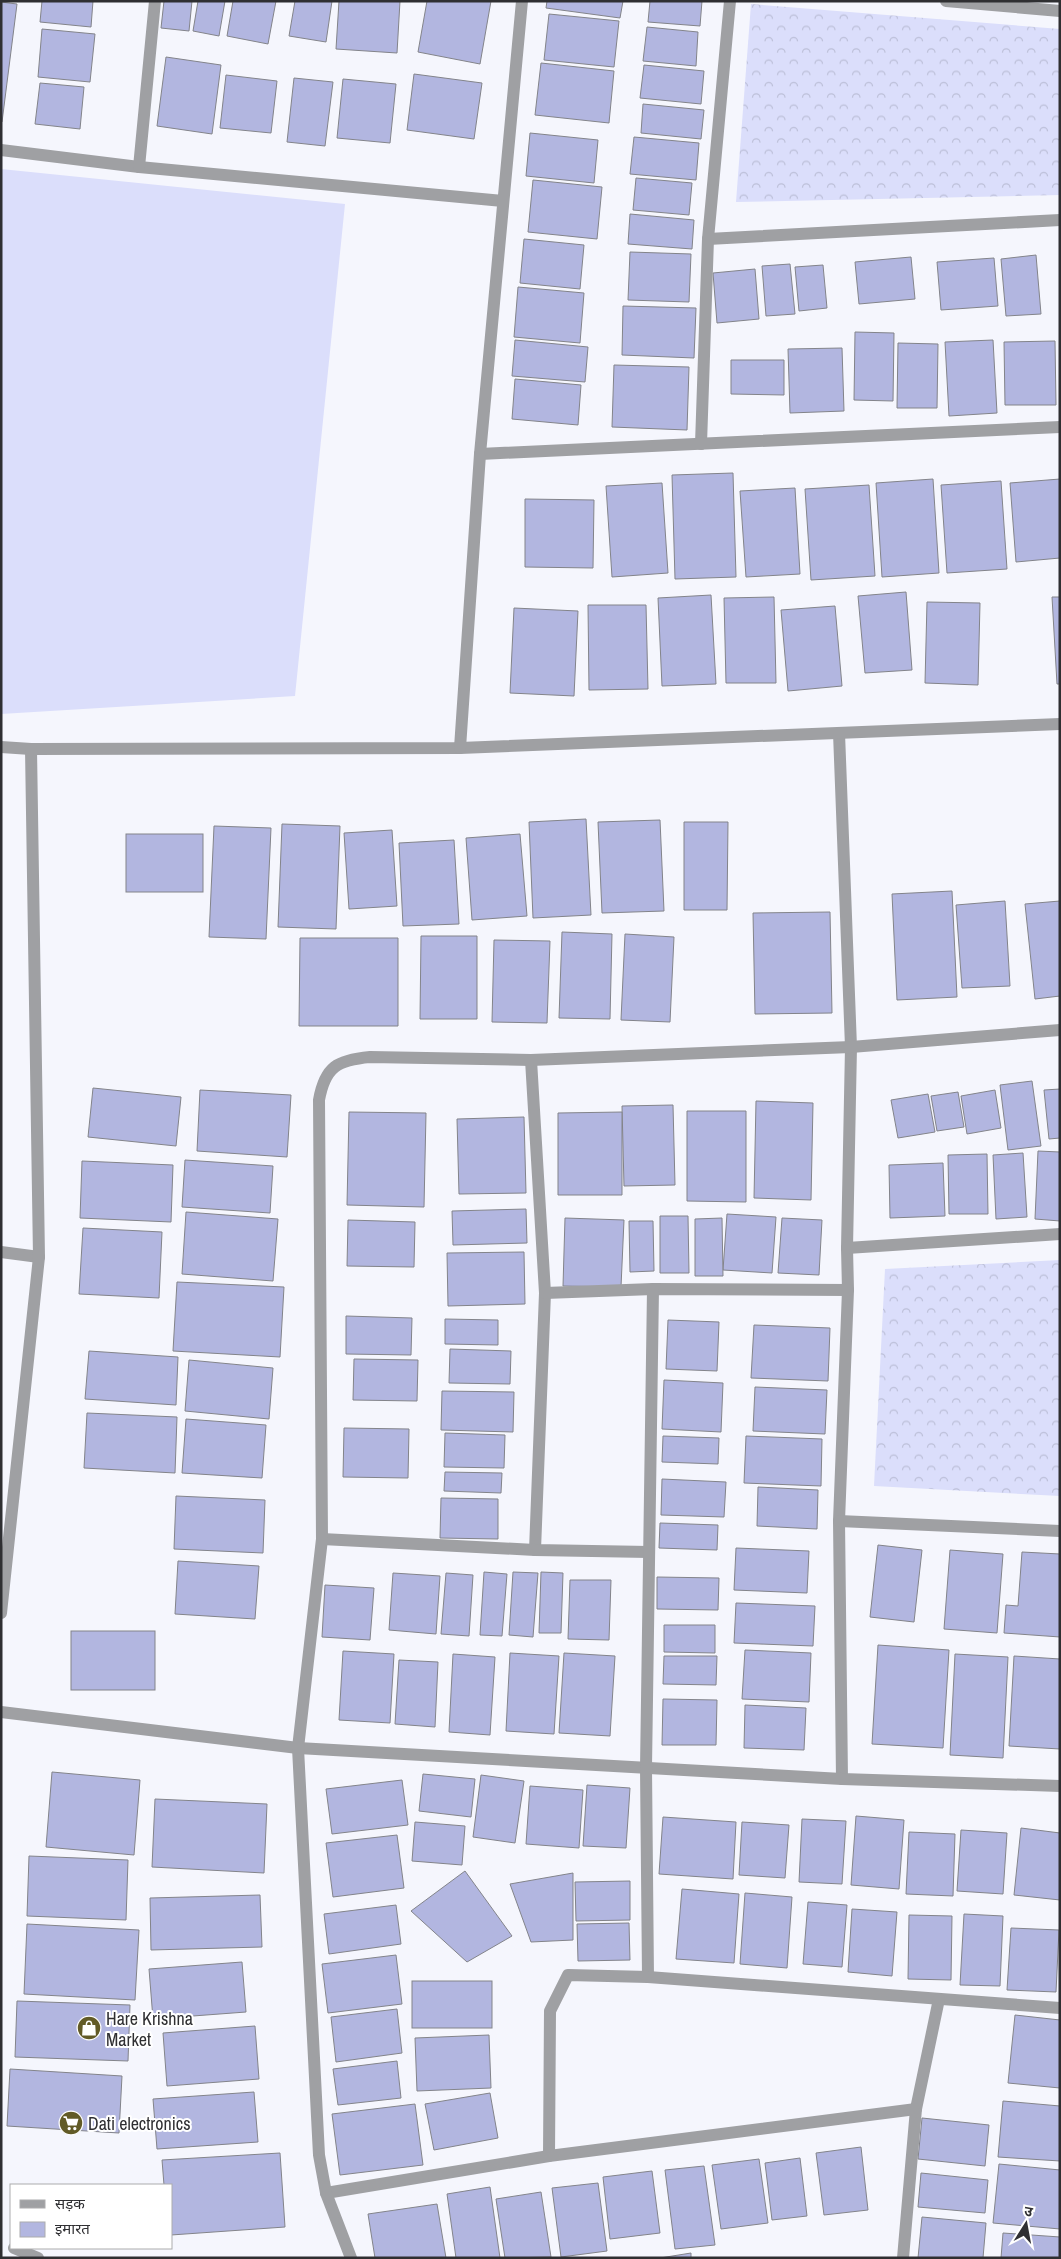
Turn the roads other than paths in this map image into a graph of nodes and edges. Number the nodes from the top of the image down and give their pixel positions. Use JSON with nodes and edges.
{"nodes":[{"id":1,"x":155,"y":1,"type":"edge"},
{"id":2,"x":522,"y":1,"type":"edge"},
{"id":3,"x":730,"y":1,"type":"edge"},
{"id":4,"x":946,"y":1,"type":"edge"},
{"id":5,"x":1060,"y":11,"type":"edge"},
{"id":6,"x":1,"y":150,"type":"edge"},
{"id":7,"x":138,"y":166,"type":"junction"},
{"id":8,"x":503,"y":201,"type":"junction"},
{"id":9,"x":1060,"y":220,"type":"edge"},
{"id":10,"x":708,"y":239,"type":"junction"},
{"id":11,"x":1060,"y":427,"type":"edge"},
{"id":12,"x":701,"y":444,"type":"junction"},
{"id":13,"x":480,"y":454,"type":"junction"},
{"id":14,"x":1060,"y":724,"type":"edge"},
{"id":15,"x":839,"y":733,"type":"junction"},
{"id":16,"x":1,"y":747,"type":"edge"},
{"id":17,"x":460,"y":748,"type":"junction"},
{"id":18,"x":31,"y":749,"type":"junction"},
{"id":19,"x":1060,"y":1030,"type":"edge"},
{"id":20,"x":851,"y":1047,"type":"junction"},
{"id":21,"x":531,"y":1060,"type":"junction"},
{"id":22,"x":1060,"y":1234,"type":"edge"},
{"id":23,"x":847,"y":1248,"type":"junction"},
{"id":24,"x":1,"y":1252,"type":"edge"},
{"id":25,"x":39,"y":1257,"type":"junction"},
{"id":26,"x":653,"y":1289,"type":"junction"},
{"id":27,"x":848,"y":1290,"type":"junction"},
{"id":28,"x":544,"y":1293,"type":"junction"},
{"id":29,"x":839,"y":1521,"type":"junction"},
{"id":30,"x":1060,"y":1531,"type":"edge"},
{"id":31,"x":322,"y":1539,"type":"junction"},
{"id":32,"x":534,"y":1550,"type":"junction"},
{"id":33,"x":649,"y":1552,"type":"junction"},
{"id":34,"x":1,"y":1613,"type":"edge"},
{"id":35,"x":1,"y":1712,"type":"edge"},
{"id":36,"x":298,"y":1748,"type":"junction"},
{"id":37,"x":646,"y":1768,"type":"junction"},
{"id":38,"x":842,"y":1779,"type":"junction"},
{"id":39,"x":1060,"y":1786,"type":"edge"},
{"id":40,"x":648,"y":1977,"type":"junction"},
{"id":41,"x":939,"y":1999,"type":"junction"},
{"id":42,"x":1060,"y":2008,"type":"edge"},
{"id":43,"x":916,"y":2109,"type":"junction"},
{"id":44,"x":549,"y":2156,"type":"junction"},
{"id":45,"x":326,"y":2193,"type":"junction"},
{"id":46,"x":18,"y":2249,"type":"edge"},
{"id":47,"x":38,"y":2258,"type":"edge"},
{"id":48,"x":351,"y":2258,"type":"edge"},
{"id":49,"x":902,"y":2258,"type":"edge"}],
"edges":[{"from":1,"to":7,"type":"street"},
{"from":2,"to":8,"type":"street"},
{"from":3,"to":10,"type":"street"},
{"from":4,"to":5,"type":"street"},
{"from":6,"to":7,"type":"street"},
{"from":7,"to":8,"type":"street"},
{"from":8,"to":13,"type":"street"},
{"from":9,"to":10,"type":"street"},
{"from":10,"to":12,"type":"street"},
{"from":11,"to":12,"type":"street"},
{"from":12,"to":13,"type":"street"},
{"from":13,"to":17,"type":"street"},
{"from":14,"to":15,"type":"street"},
{"from":15,"to":17,"type":"street"},
{"from":15,"to":20,"type":"street"},
{"from":16,"to":18,"type":"street"},
{"from":17,"to":18,"type":"street"},
{"from":18,"to":25,"type":"street"},
{"from":19,"to":20,"type":"street"},
{"from":20,"to":21,"type":"street"},
{"from":20,"to":23,"type":"street"},
{"from":21,"to":28,"type":"street"},
{"from":21,"to":31,"type":"street"},
{"from":22,"to":23,"type":"street"},
{"from":23,"to":27,"type":"street"},
{"from":24,"to":25,"type":"street"},
{"from":25,"to":34,"type":"street"},
{"from":26,"to":27,"type":"street"},
{"from":26,"to":28,"type":"street"},
{"from":26,"to":33,"type":"street"},
{"from":27,"to":29,"type":"street"},
{"from":28,"to":32,"type":"street"},
{"from":29,"to":30,"type":"street"},
{"from":29,"to":38,"type":"street"},
{"from":31,"to":32,"type":"street"},
{"from":31,"to":36,"type":"street"},
{"from":32,"to":33,"type":"street"},
{"from":33,"to":37,"type":"street"},
{"from":35,"to":36,"type":"street"},
{"from":36,"to":37,"type":"street"},
{"from":36,"to":45,"type":"street"},
{"from":37,"to":38,"type":"street"},
{"from":37,"to":40,"type":"street"},
{"from":38,"to":39,"type":"street"},
{"from":40,"to":41,"type":"street"},
{"from":40,"to":44,"type":"street"},
{"from":41,"to":42,"type":"street"},
{"from":41,"to":43,"type":"street"},
{"from":43,"to":44,"type":"street"},
{"from":43,"to":49,"type":"street"},
{"from":44,"to":45,"type":"street"},
{"from":45,"to":48,"type":"street"},
{"from":46,"to":47,"type":"street"}]}
